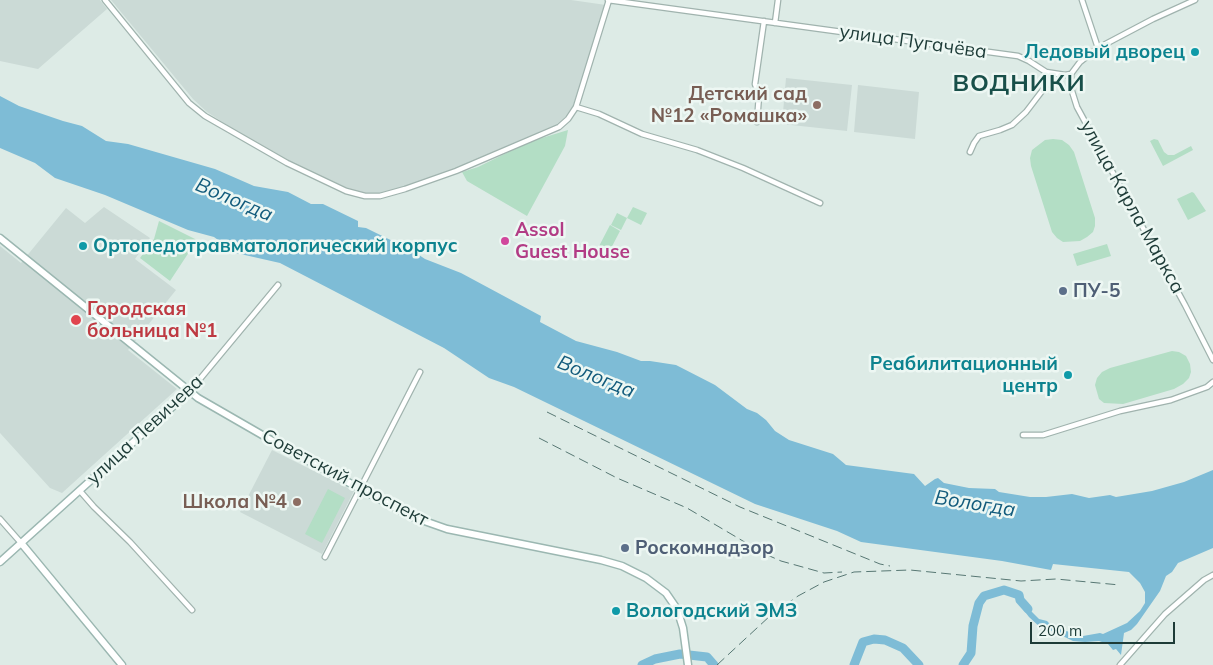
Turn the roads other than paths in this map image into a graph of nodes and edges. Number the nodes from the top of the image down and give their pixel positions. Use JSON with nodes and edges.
{"nodes":[{"id":1,"x":105,"y":0,"type":"edge"},
{"id":2,"x":608,"y":0,"type":"edge"},
{"id":3,"x":778,"y":0,"type":"edge"},
{"id":4,"x":1082,"y":0,"type":"edge"},
{"id":5,"x":1195,"y":0,"type":"edge"},
{"id":6,"x":764,"y":22,"type":"junction"},
{"id":7,"x":774,"y":23,"type":"junction"},
{"id":8,"x":1098,"y":48,"type":"junction"},
{"id":9,"x":1055,"y":74,"type":"junction"},
{"id":10,"x":1071,"y":74,"type":"junction"},
{"id":11,"x":576,"y":106,"type":"junction"},
{"id":12,"x":756,"y":122,"type":"dead end"},
{"id":13,"x":970,"y":152,"type":"dead end"},
{"id":14,"x":820,"y":203,"type":"dead end"},
{"id":15,"x":0,"y":238,"type":"edge"},
{"id":16,"x":278,"y":285,"type":"dead end"},
{"id":17,"x":1213,"y":360,"type":"edge"},
{"id":18,"x":420,"y":372,"type":"dead end"},
{"id":19,"x":1213,"y":382,"type":"edge"},
{"id":20,"x":190,"y":391,"type":"junction"},
{"id":21,"x":1023,"y":435,"type":"dead end"},
{"id":22,"x":360,"y":488,"type":"junction"},
{"id":23,"x":80,"y":490,"type":"junction"},
{"id":24,"x":0,"y":519,"type":"edge"},
{"id":25,"x":22,"y":544,"type":"junction"},
{"id":26,"x":325,"y":557,"type":"dead end"},
{"id":27,"x":0,"y":562,"type":"edge"},
{"id":28,"x":1213,"y":575,"type":"edge"},
{"id":29,"x":192,"y":610,"type":"dead end"},
{"id":30,"x":122,"y":665,"type":"edge"},
{"id":31,"x":688,"y":665,"type":"edge"},
{"id":32,"x":1120,"y":665,"type":"edge"}],
"edges":[{"from":1,"to":11,"type":"street"},
{"from":2,"to":6,"type":"street","name":"улица Пугачёва"},
{"from":2,"to":11,"type":"street"},
{"from":3,"to":7,"type":"street"},
{"from":4,"to":8,"type":"street"},
{"from":5,"to":8,"type":"street"},
{"from":6,"to":7,"type":"street","name":"улица Пугачёва"},
{"from":6,"to":12,"type":"street"},
{"from":7,"to":9,"type":"street","name":"улица Пугачёва"},
{"from":8,"to":10,"type":"street"},
{"from":9,"to":10,"type":"street","name":"улица Пугачёва"},
{"from":9,"to":13,"type":"street"},
{"from":10,"to":17,"type":"street","name":"улица Карла Маркса"},
{"from":11,"to":14,"type":"street"},
{"from":15,"to":20,"type":"street","name":"Советский проспект"},
{"from":16,"to":20,"type":"street","name":"улица Левичева"},
{"from":18,"to":22,"type":"street"},
{"from":19,"to":21,"type":"street"},
{"from":20,"to":22,"type":"street","name":"Советский проспект"},
{"from":20,"to":23,"type":"street","name":"улица Левичева"},
{"from":22,"to":26,"type":"street"},
{"from":22,"to":31,"type":"street","name":"Советский проспект"},
{"from":23,"to":25,"type":"street","name":"улица Левичева"},
{"from":23,"to":29,"type":"street"},
{"from":24,"to":25,"type":"street"},
{"from":25,"to":27,"type":"street","name":"улица Левичева"},
{"from":25,"to":30,"type":"street"},
{"from":28,"to":32,"type":"street"}]}
